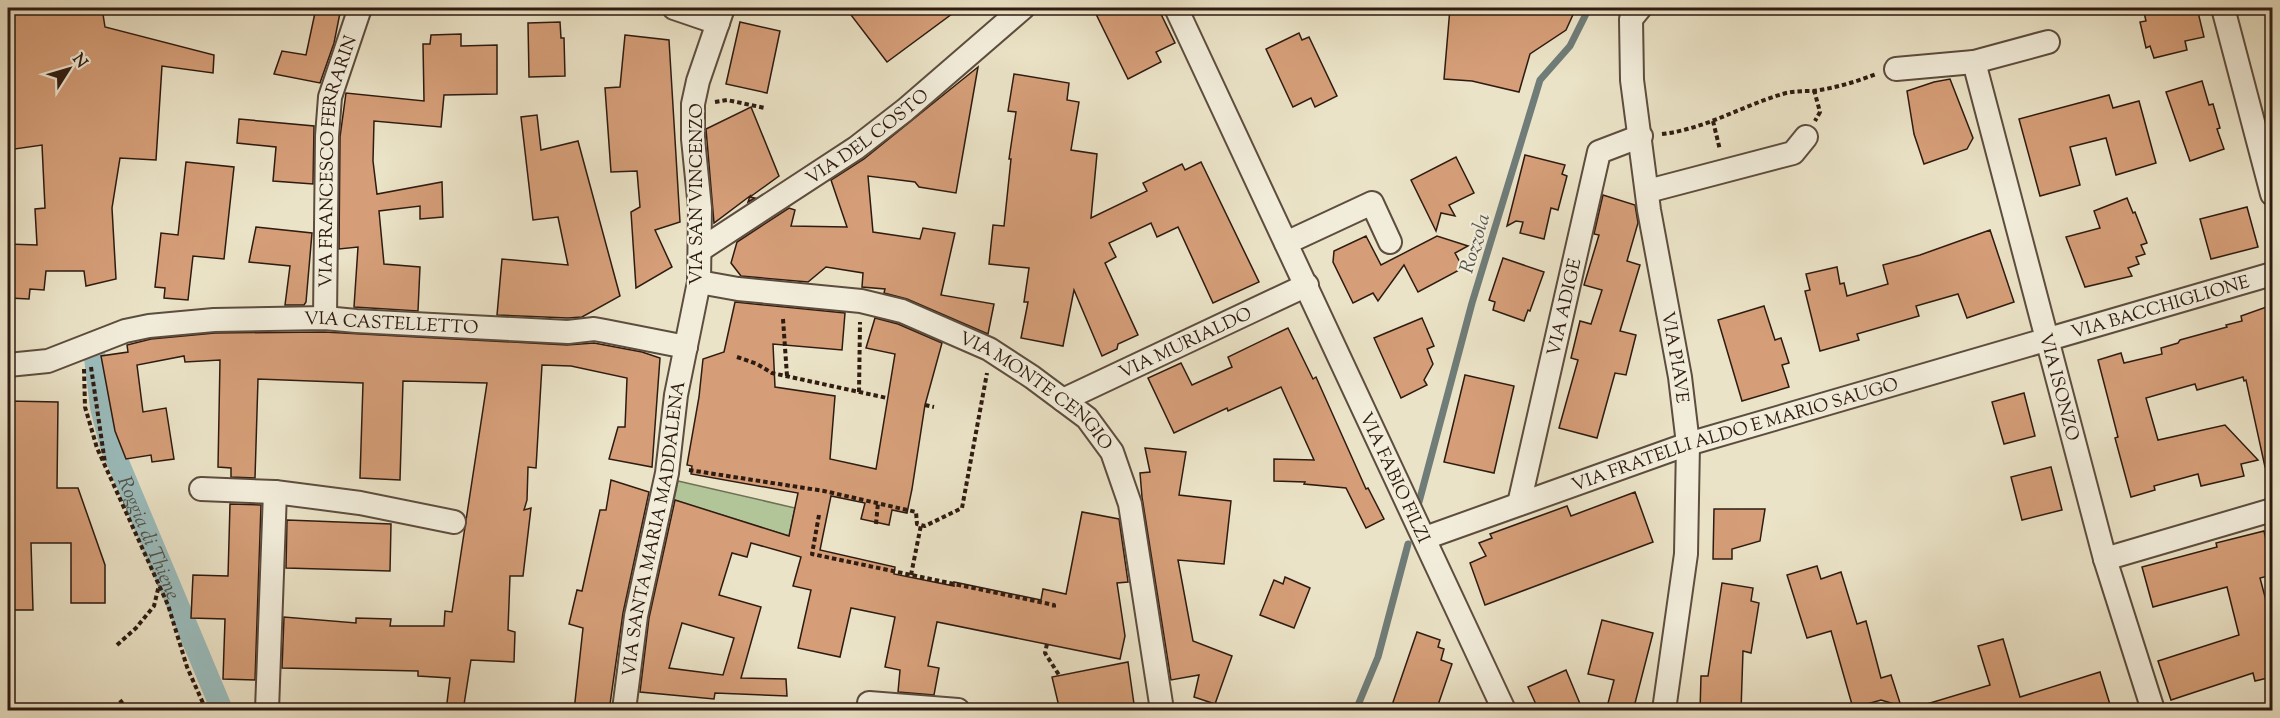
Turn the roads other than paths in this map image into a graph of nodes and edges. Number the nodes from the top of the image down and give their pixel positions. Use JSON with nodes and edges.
{"nodes":[{"id":1,"x":360,"y":8,"type":"edge"},
{"id":2,"x":674,"y":8,"type":"edge"},
{"id":3,"x":1023,"y":8,"type":"edge"},
{"id":4,"x":1176,"y":8,"type":"edge"},
{"id":5,"x":1640,"y":8,"type":"edge"},
{"id":6,"x":2223,"y":8,"type":"edge"},
{"id":7,"x":720,"y":15,"type":"edge"},
{"id":8,"x":2048,"y":42,"type":"dead end"},
{"id":9,"x":1974,"y":62,"type":"junction"},
{"id":10,"x":1896,"y":69,"type":"road end"},
{"id":11,"x":1641,"y":136,"type":"junction"},
{"id":12,"x":1806,"y":137,"type":"road end"},
{"id":13,"x":1648,"y":190,"type":"junction"},
{"id":14,"x":2272,"y":194,"type":"edge"},
{"id":15,"x":1390,"y":242,"type":"dead end"},
{"id":16,"x":1286,"y":243,"type":"junction"},
{"id":17,"x":700,"y":250,"type":"junction"},
{"id":18,"x":2272,"y":274,"type":"edge"},
{"id":19,"x":699,"y":282,"type":"junction"},
{"id":20,"x":1307,"y":285,"type":"junction"},
{"id":21,"x":325,"y":318,"type":"junction"},
{"id":22,"x":2048,"y":340,"type":"junction"},
{"id":23,"x":686,"y":347,"type":"junction"},
{"id":24,"x":8,"y":365,"type":"edge"},
{"id":25,"x":1063,"y":400,"type":"junction"},
{"id":26,"x":1688,"y":444,"type":"junction"},
{"id":27,"x":201,"y":489,"type":"dead end"},
{"id":28,"x":275,"y":492,"type":"junction"},
{"id":29,"x":1519,"y":504,"type":"junction"},
{"id":30,"x":2272,"y":510,"type":"edge"},
{"id":31,"x":454,"y":522,"type":"dead end"},
{"id":32,"x":1425,"y":538,"type":"junction"},
{"id":33,"x":2105,"y":559,"type":"junction"},
{"id":34,"x":869,"y":703,"type":"dead end"},
{"id":35,"x":267,"y":711,"type":"edge"},
{"id":36,"x":624,"y":711,"type":"edge"},
{"id":37,"x":958,"y":711,"type":"edge"},
{"id":38,"x":1161,"y":711,"type":"edge"},
{"id":39,"x":1504,"y":711,"type":"edge"},
{"id":40,"x":1664,"y":711,"type":"edge"},
{"id":41,"x":2152,"y":711,"type":"edge"}],
"edges":[{"from":1,"to":21,"type":"street","name":"VIA FRANCESCO FERRARIN"},
{"from":2,"to":7,"type":"street"},
{"from":3,"to":17,"type":"street","name":"VIA DEL COSTO"},
{"from":4,"to":16,"type":"street","name":"VIA FABIO FILZI"},
{"from":5,"to":11,"type":"street","name":"VIA PIAVE"},
{"from":6,"to":14,"type":"street"},
{"from":7,"to":17,"type":"street","name":"VIA SAN VINCENZO"},
{"from":8,"to":9,"type":"street"},
{"from":9,"to":10,"type":"street"},
{"from":9,"to":22,"type":"street","name":"VIA ISONZO"},
{"from":11,"to":13,"type":"street","name":"VIA PIAVE"},
{"from":11,"to":29,"type":"street","name":"VIA ADIGE"},
{"from":12,"to":13,"type":"street"},
{"from":13,"to":26,"type":"street","name":"VIA PIAVE"},
{"from":15,"to":16,"type":"street"},
{"from":16,"to":20,"type":"street","name":"VIA FABIO FILZI"},
{"from":17,"to":19,"type":"street","name":"VIA SAN VINCENZO"},
{"from":18,"to":22,"type":"street","name":"VIA BACCHIGLIONE"},
{"from":19,"to":23,"type":"street","name":"VIA SAN VINCENZO"},
{"from":19,"to":25,"type":"street","name":"VIA MONTE CENGIO"},
{"from":20,"to":25,"type":"street","name":"VIA MURIALDO"},
{"from":20,"to":32,"type":"street","name":"VIA FABIO FILZI"},
{"from":21,"to":23,"type":"street","name":"VIA CASTELLETTO"},
{"from":21,"to":24,"type":"street","name":"VIA CASTELLETTO"},
{"from":22,"to":26,"type":"street","name":"VIA FRATELLI ALDO E MARIO SAUGO"},
{"from":22,"to":33,"type":"street","name":"VIA ISONZO"},
{"from":23,"to":36,"type":"street","name":"VIA SANTA MARIA MADDALENA"},
{"from":25,"to":38,"type":"street","name":"VIA MONTE CENGIO"},
{"from":26,"to":29,"type":"street","name":"VIA FRATELLI ALDO E MARIO SAUGO"},
{"from":26,"to":40,"type":"street","name":"VIA PIAVE"},
{"from":27,"to":28,"type":"street"},
{"from":28,"to":31,"type":"street"},
{"from":28,"to":35,"type":"street"},
{"from":29,"to":32,"type":"street","name":"VIA FRATELLI ALDO E MARIO SAUGO"},
{"from":30,"to":33,"type":"street"},
{"from":32,"to":39,"type":"street","name":"VIA FABIO FILZI"},
{"from":33,"to":41,"type":"street","name":"VIA ISONZO"},
{"from":34,"to":37,"type":"street"}]}
